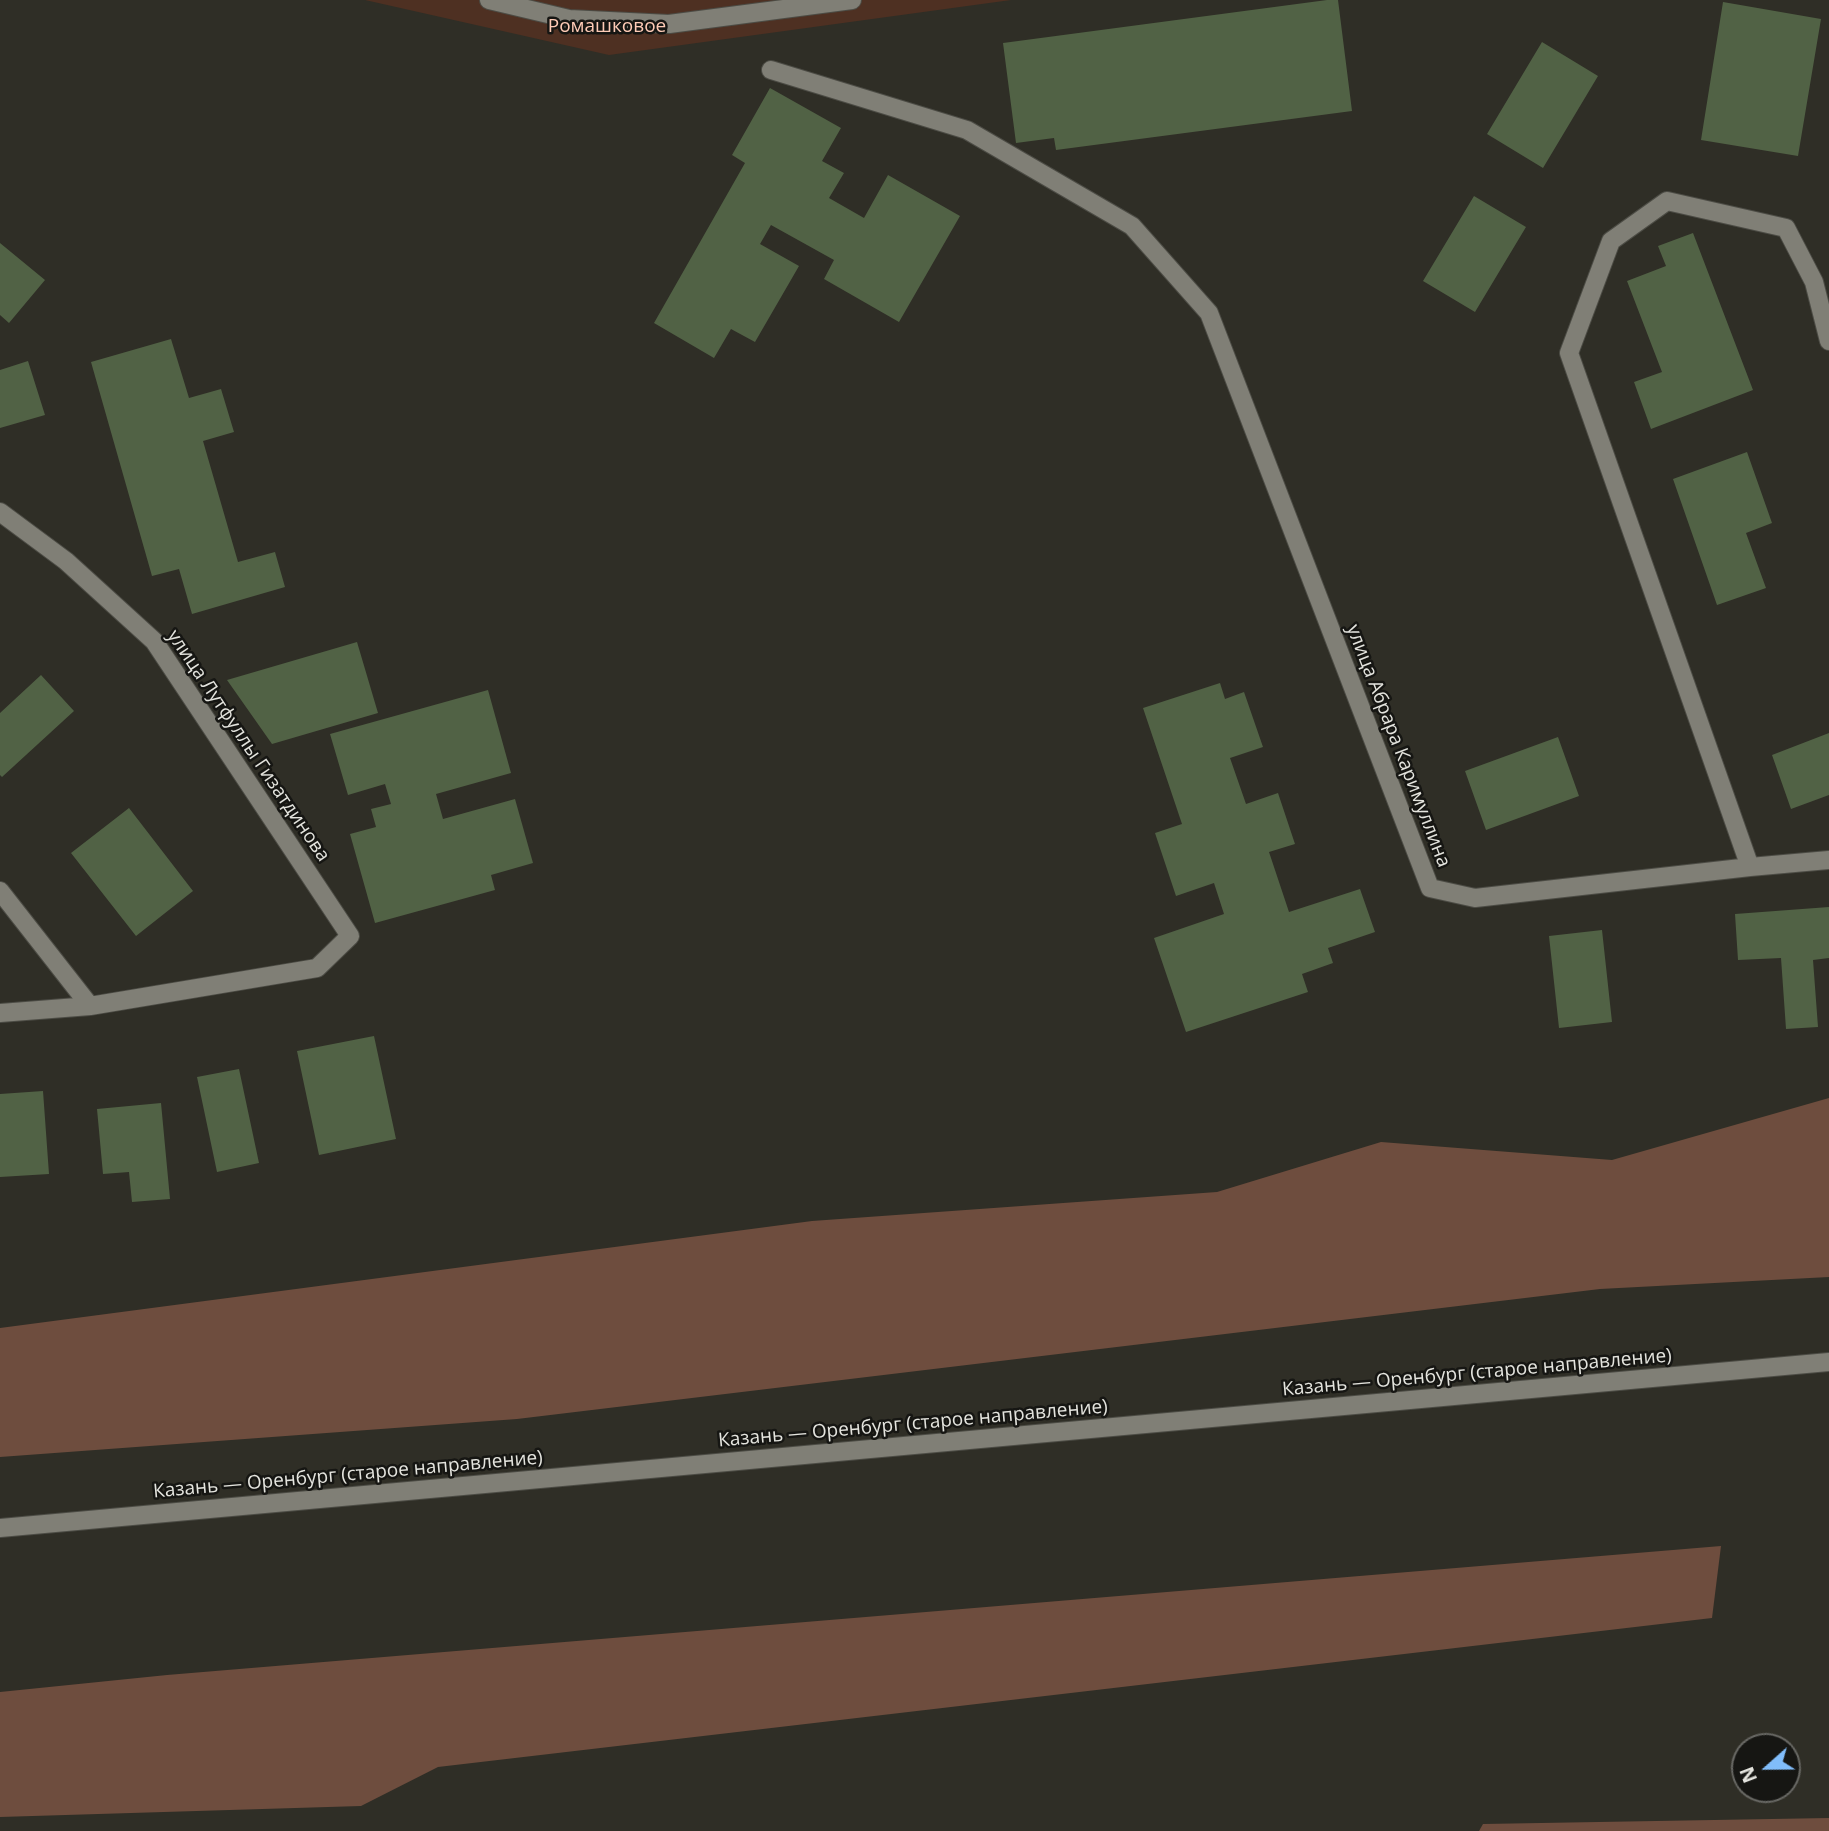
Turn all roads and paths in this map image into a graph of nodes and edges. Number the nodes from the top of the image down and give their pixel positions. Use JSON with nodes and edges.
{"nodes":[{"id":1,"x":489,"y":0,"type":"edge"},
{"id":2,"x":852,"y":0,"type":"edge"},
{"id":3,"x":771,"y":70,"type":"dead end"},
{"id":4,"x":1829,"y":341,"type":"edge"},
{"id":5,"x":0,"y":512,"type":"edge"},
{"id":6,"x":1829,"y":860,"type":"edge"},
{"id":7,"x":1750,"y":867,"type":"junction"},
{"id":8,"x":0,"y":891,"type":"edge"},
{"id":9,"x":90,"y":1006,"type":"junction"},
{"id":10,"x":0,"y":1013,"type":"edge"},
{"id":11,"x":1829,"y":1362,"type":"edge"},
{"id":12,"x":0,"y":1528,"type":"edge"}],
"edges":[{"from":1,"to":2,"type":"street"},
{"from":3,"to":7,"type":"street","name":"улица Абрара Каримуллина"},
{"from":4,"to":7,"type":"street"},
{"from":5,"to":9,"type":"street","name":"улица Лутфуллы Гизатдинова"},
{"from":6,"to":7,"type":"street"},
{"from":8,"to":9,"type":"street"},
{"from":9,"to":10,"type":"street"},
{"from":11,"to":12,"type":"street","name":"Казань — Оренбург (старое направление)"}]}
